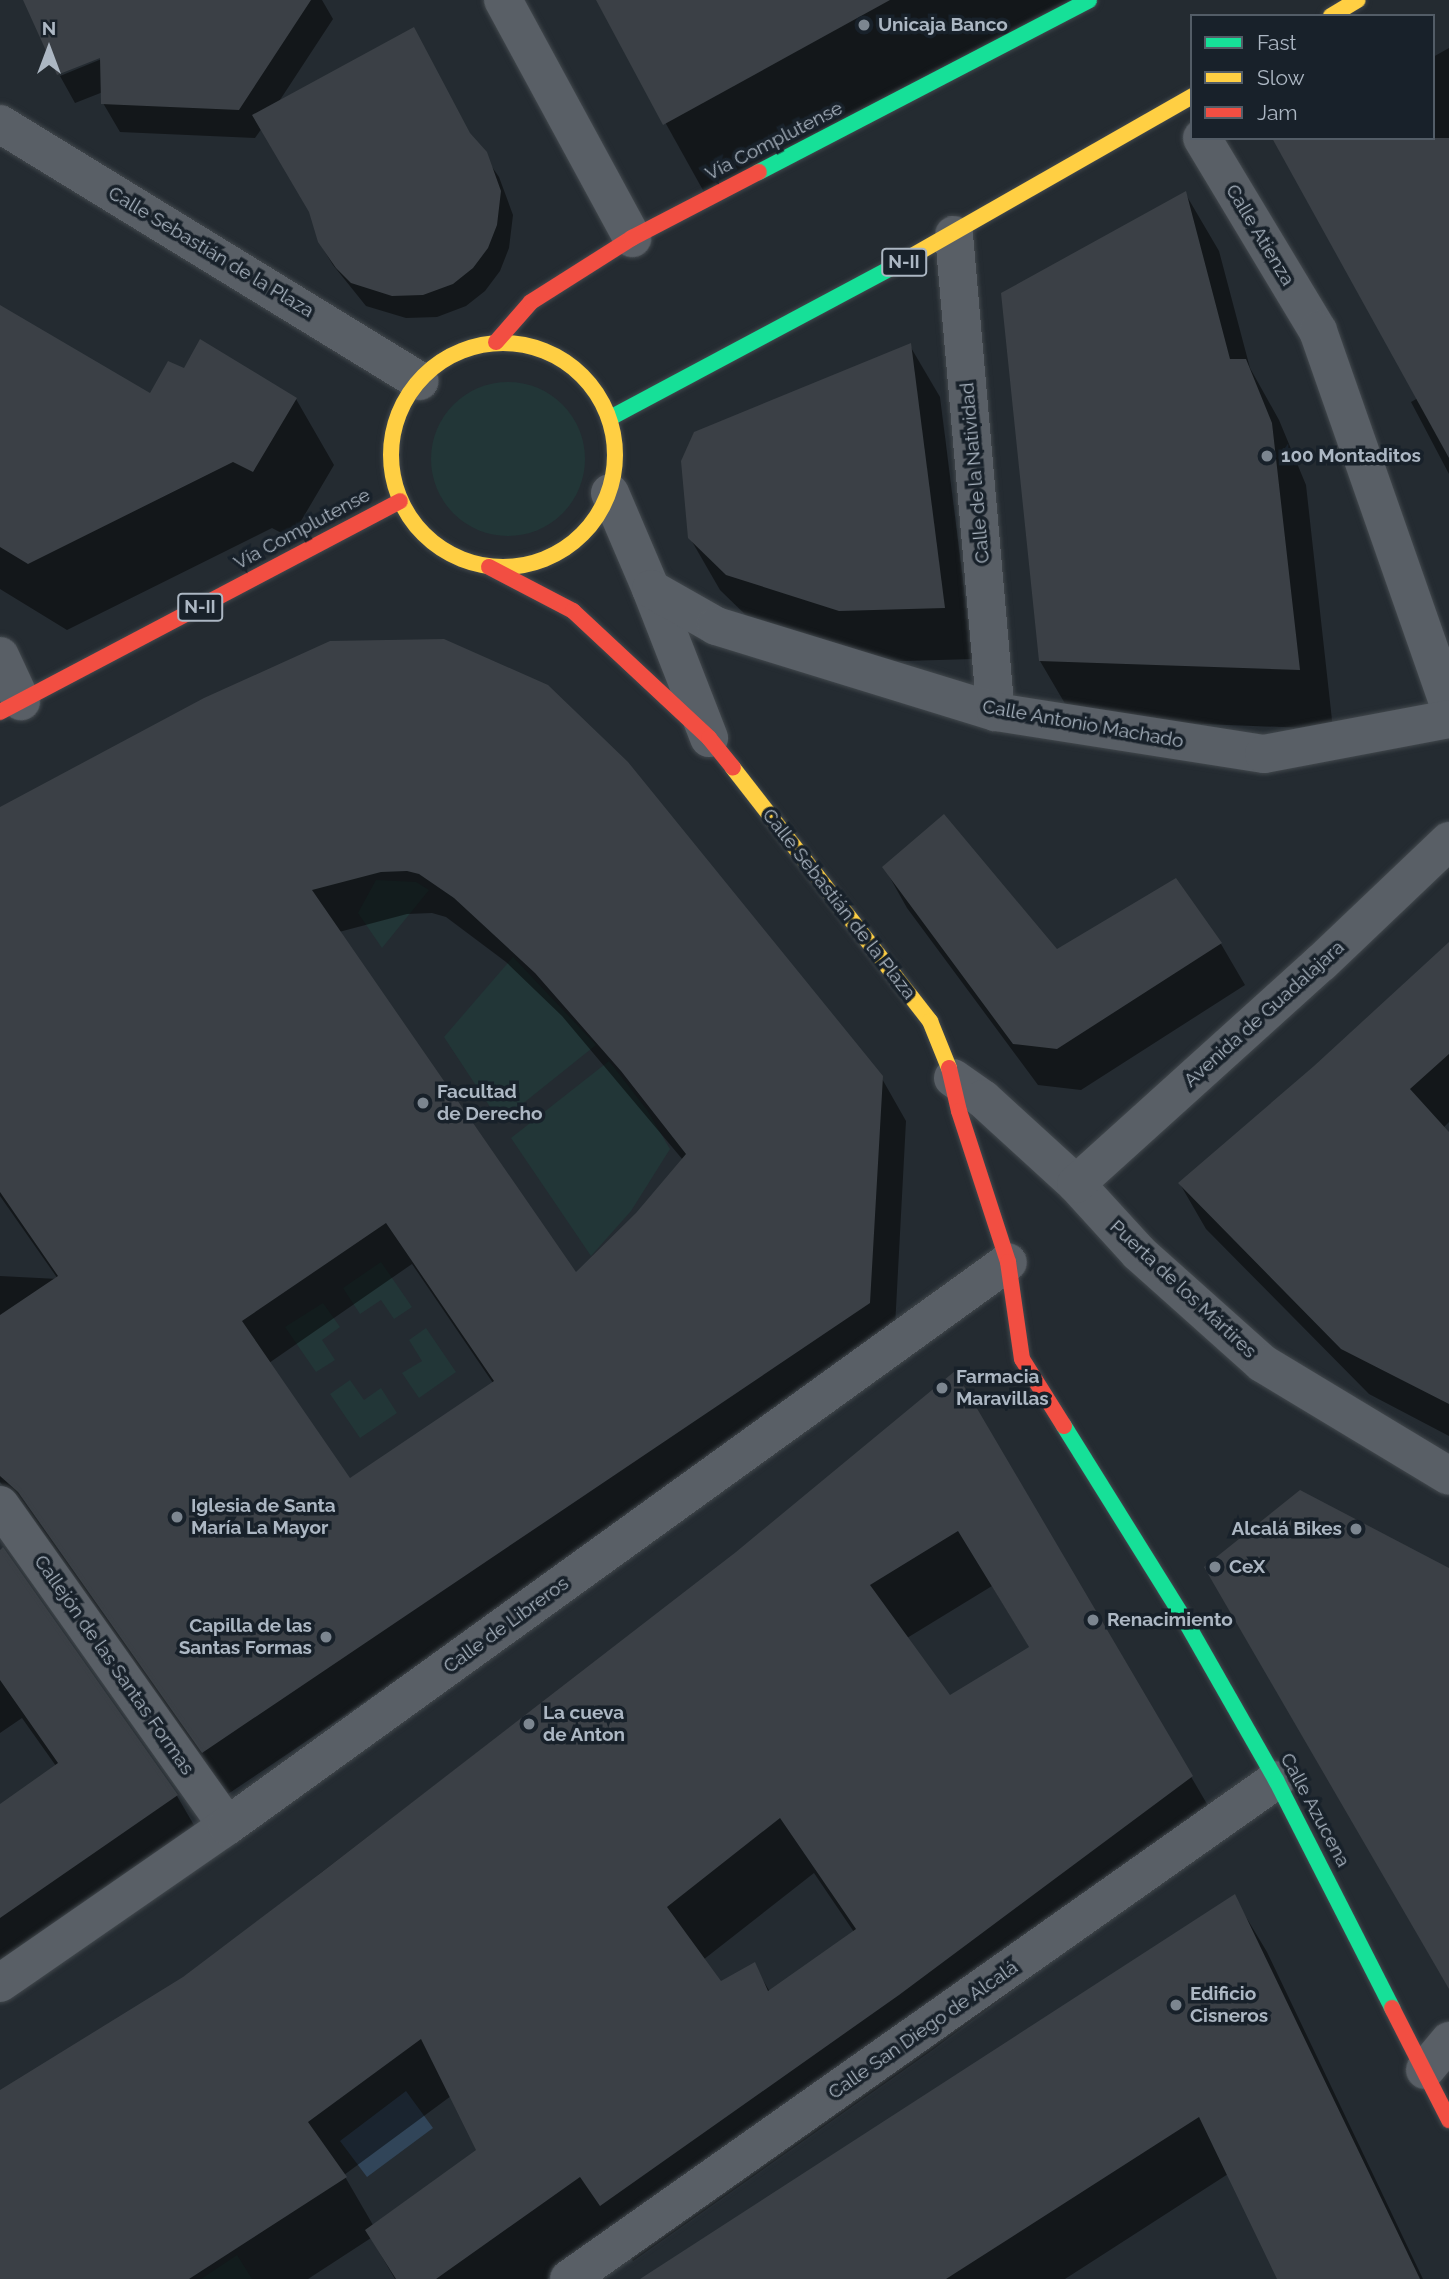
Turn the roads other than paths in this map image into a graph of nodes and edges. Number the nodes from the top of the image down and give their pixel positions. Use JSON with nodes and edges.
{"nodes":[{"id":1,"x":503,"y":0,"type":"edge"},
{"id":2,"x":1088,"y":0,"type":"edge"},
{"id":3,"x":1358,"y":0,"type":"edge"},
{"id":4,"x":1334,"y":14,"type":"edge"},
{"id":5,"x":1188,"y":107,"type":"edge"},
{"id":6,"x":0,"y":124,"type":"edge"},
{"id":7,"x":1203,"y":140,"type":"edge"},
{"id":8,"x":954,"y":235,"type":"junction"},
{"id":9,"x":632,"y":238,"type":"junction"},
{"id":10,"x":496,"y":342,"type":"junction"},
{"id":11,"x":420,"y":381,"type":"junction"},
{"id":12,"x":610,"y":418,"type":"junction"},
{"id":13,"x":610,"y":493,"type":"junction"},
{"id":14,"x":400,"y":501,"type":"junction"},
{"id":15,"x":489,"y":567,"type":"junction"},
{"id":16,"x":651,"y":589,"type":"junction"},
{"id":17,"x":0,"y":656,"type":"edge"},
{"id":18,"x":11,"y":706,"type":"edge"},
{"id":19,"x":1449,"y":706,"type":"edge"},
{"id":20,"x":996,"y":712,"type":"junction"},
{"id":21,"x":1449,"y":719,"type":"edge"},
{"id":22,"x":709,"y":738,"type":"junction"},
{"id":23,"x":1449,"y":841,"type":"edge"},
{"id":24,"x":953,"y":1078,"type":"junction"},
{"id":25,"x":1076,"y":1184,"type":"junction"},
{"id":26,"x":1009,"y":1262,"type":"junction"},
{"id":27,"x":1449,"y":1476,"type":"edge"},
{"id":28,"x":0,"y":1505,"type":"edge"},
{"id":29,"x":1276,"y":1780,"type":"junction"},
{"id":30,"x":227,"y":1826,"type":"junction"},
{"id":31,"x":0,"y":1983,"type":"edge"},
{"id":32,"x":1449,"y":2041,"type":"edge"},
{"id":33,"x":1425,"y":2070,"type":"junction"},
{"id":34,"x":1449,"y":2120,"type":"edge"},
{"id":35,"x":569,"y":2279,"type":"edge"}],
"edges":[{"from":1,"to":9,"type":"street"},
{"from":2,"to":9,"type":"main road","name":"Vía Complutense"},
{"from":3,"to":4,"type":"main road"},
{"from":5,"to":8,"type":"main road","number":"N-II"},
{"from":6,"to":11,"type":"street","name":"Calle Sebastián de la Plaza"},
{"from":7,"to":19,"type":"street","name":"Calle Atienza"},
{"from":8,"to":12,"type":"main road","number":"N-II"},
{"from":8,"to":20,"type":"street","name":"Calle de la Natividad"},
{"from":9,"to":10,"type":"main road","name":"Vía Complutense"},
{"from":10,"to":11,"type":"main road"},
{"from":10,"to":12,"type":"main road"},
{"from":11,"to":14,"type":"main road"},
{"from":12,"to":13,"type":"main road"},
{"from":13,"to":15,"type":"main road"},
{"from":13,"to":16,"type":"street","name":"Calle Sebastián de la Plaza"},
{"from":14,"to":15,"type":"main road"},
{"from":14,"to":18,"type":"main road","name":"Vía Complutense","number":"N-II"},
{"from":15,"to":22,"type":"main road","name":"Calle Sebastián de la Plaza"},
{"from":16,"to":20,"type":"street","name":"Calle Antonio Machado"},
{"from":16,"to":22,"type":"street","name":"Calle Sebastián de la Plaza"},
{"from":17,"to":18,"type":"street"},
{"from":20,"to":21,"type":"street","name":"Calle Antonio Machado"},
{"from":22,"to":24,"type":"main road","name":"Calle Sebastián de la Plaza"},
{"from":23,"to":25,"type":"street","name":"Avenida de Guadalajara"},
{"from":24,"to":25,"type":"street","name":"Puerta de los Mártires"},
{"from":24,"to":26,"type":"main road"},
{"from":25,"to":27,"type":"street","name":"Puerta de los Mártires"},
{"from":26,"to":29,"type":"main road","name":"Calle Azucena"},
{"from":26,"to":30,"type":"street","name":"Calle de Libreros"},
{"from":28,"to":30,"type":"street","name":"Callejón de las Santas Formas"},
{"from":29,"to":33,"type":"main road","name":"Calle Azucena"},
{"from":29,"to":35,"type":"street","name":"Calle San Diego de Alcalá"},
{"from":30,"to":31,"type":"street","name":"Calle de Libreros"},
{"from":32,"to":33,"type":"street"},
{"from":33,"to":34,"type":"main road","name":"Calle Azucena"}]}
